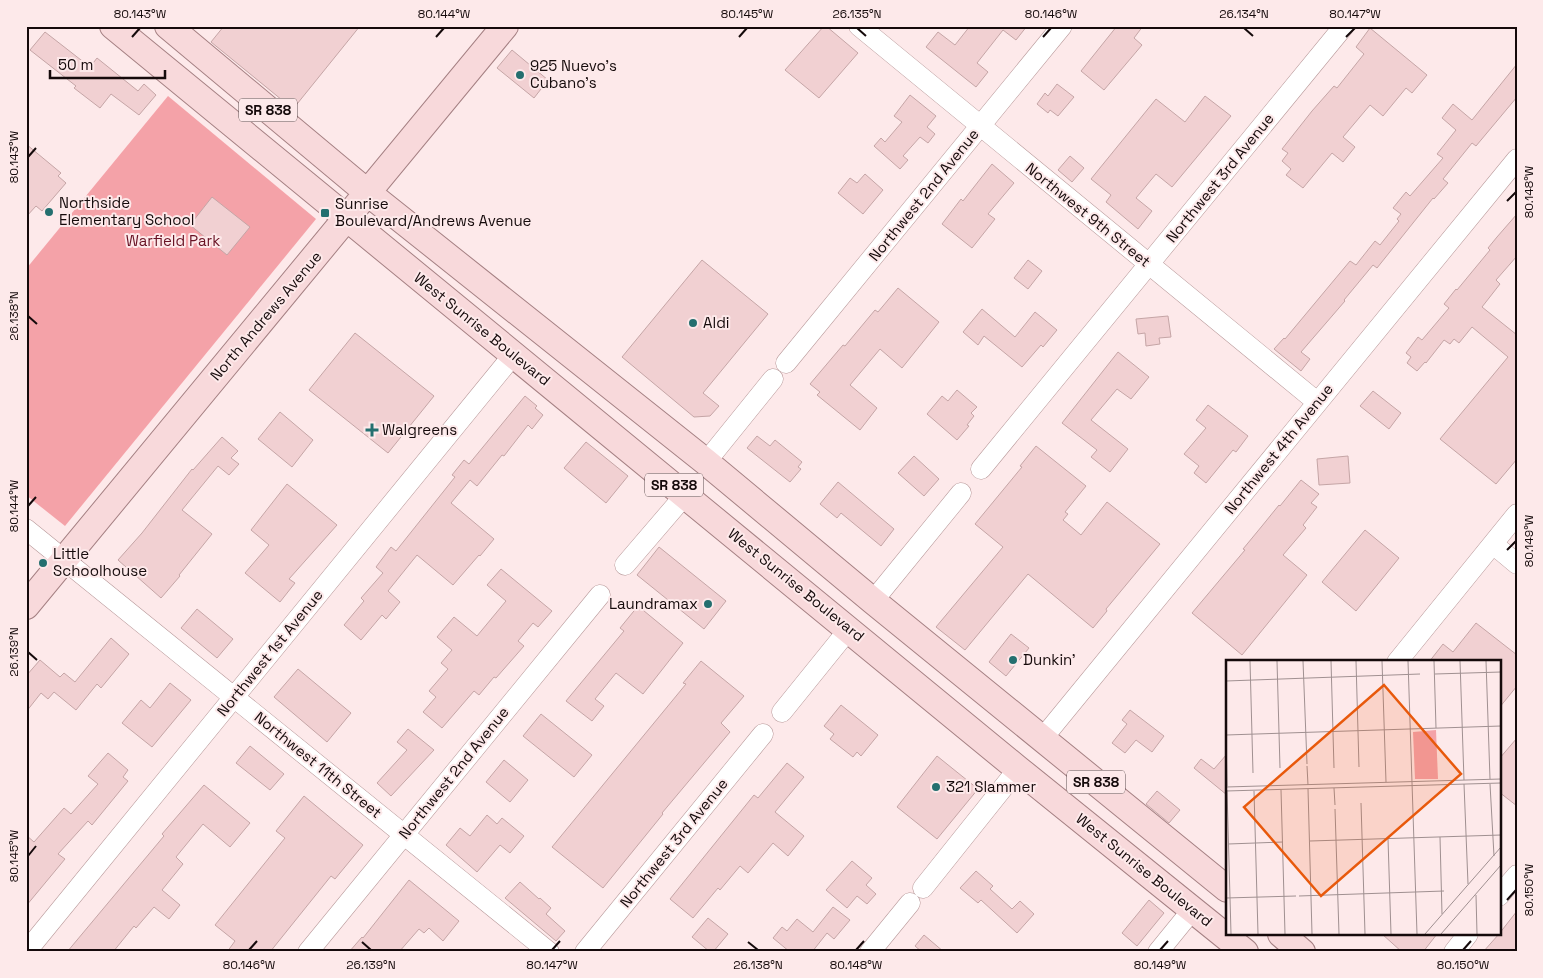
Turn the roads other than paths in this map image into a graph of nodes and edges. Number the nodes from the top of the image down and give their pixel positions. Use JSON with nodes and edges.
{"nodes":[{"id":1,"x":113,"y":26,"type":"edge"},
{"id":2,"x":168,"y":26,"type":"edge"},
{"id":3,"x":505,"y":26,"type":"edge"},
{"id":4,"x":859,"y":26,"type":"edge"},
{"id":5,"x":1062,"y":26,"type":"edge"},
{"id":6,"x":1344,"y":26,"type":"edge"},
{"id":7,"x":980,"y":126,"type":"junction"},
{"id":8,"x":1517,"y":159,"type":"edge"},
{"id":9,"x":368,"y":193,"type":"junction"},
{"id":10,"x":347,"y":218,"type":"junction"},
{"id":11,"x":1149,"y":264,"type":"junction"},
{"id":12,"x":514,"y":354,"type":"junction"},
{"id":13,"x":786,"y":363,"type":"dead end"},
{"id":14,"x":773,"y":379,"type":"dead end"},
{"id":15,"x":1317,"y":402,"type":"junction"},
{"id":16,"x":706,"y":462,"type":"junction"},
{"id":17,"x":981,"y":469,"type":"dead end"},
{"id":18,"x":961,"y":492,"type":"dead end"},
{"id":19,"x":685,"y":495,"type":"junction"},
{"id":20,"x":752,"y":501,"type":"junction"},
{"id":21,"x":1517,"y":514,"type":"edge"},
{"id":22,"x":26,"y":529,"type":"edge"},
{"id":23,"x":1493,"y":544,"type":"junction"},
{"id":24,"x":63,"y":559,"type":"junction"},
{"id":25,"x":1517,"y":564,"type":"edge"},
{"id":26,"x":625,"y":565,"type":"dead end"},
{"id":27,"x":600,"y":594,"type":"dead end"},
{"id":28,"x":873,"y":601,"type":"junction"},
{"id":29,"x":26,"y":606,"type":"edge"},
{"id":30,"x":849,"y":629,"type":"junction"},
{"id":31,"x":1399,"y":660,"type":"edge"},
{"id":32,"x":234,"y":697,"type":"junction"},
{"id":33,"x":782,"y":712,"type":"dead end"},
{"id":34,"x":763,"y":734,"type":"dead end"},
{"id":35,"x":1042,"y":739,"type":"junction"},
{"id":36,"x":1018,"y":768,"type":"junction"},
{"id":37,"x":404,"y":835,"type":"junction"},
{"id":38,"x":1517,"y":875,"type":"edge"},
{"id":39,"x":1224,"y":880,"type":"edge"},
{"id":40,"x":1160,"y":882,"type":"junction"},
{"id":41,"x":1500,"y":895,"type":"edge"},
{"id":42,"x":1193,"y":909,"type":"junction"},
{"id":43,"x":1283,"y":936,"type":"edge"},
{"id":44,"x":1466,"y":936,"type":"edge"},
{"id":45,"x":26,"y":952,"type":"edge"},
{"id":46,"x":308,"y":952,"type":"edge"},
{"id":47,"x":549,"y":952,"type":"edge"},
{"id":48,"x":585,"y":952,"type":"edge"},
{"id":49,"x":870,"y":952,"type":"edge"},
{"id":50,"x":1158,"y":952,"type":"edge"},
{"id":51,"x":1245,"y":952,"type":"edge"},
{"id":52,"x":1302,"y":952,"type":"edge"},
{"id":53,"x":1454,"y":952,"type":"edge"}],
"edges":[{"from":1,"to":10,"type":"main road","number":"SR 838"},
{"from":2,"to":9,"type":"main road","number":"SR 838"},
{"from":3,"to":9,"type":"main road","name":"North Andrews Avenue"},
{"from":4,"to":7,"type":"street","name":"Northwest 9th Street"},
{"from":5,"to":7,"type":"street","name":"Northwest 2nd Avenue"},
{"from":6,"to":11,"type":"street","name":"Northwest 3rd Avenue"},
{"from":7,"to":11,"type":"street","name":"Northwest 9th Street"},
{"from":7,"to":13,"type":"street","name":"Northwest 2nd Avenue"},
{"from":8,"to":15,"type":"street","name":"Northwest 4th Avenue"},
{"from":9,"to":10,"type":"main road","name":"North Andrews Avenue"},
{"from":9,"to":16,"type":"main road","number":"SR 838"},
{"from":10,"to":12,"type":"main road","name":"West Sunrise Boulevard","number":"SR 838"},
{"from":10,"to":24,"type":"main road","name":"North Andrews Avenue"},
{"from":11,"to":15,"type":"street","name":"Northwest 9th Street"},
{"from":11,"to":17,"type":"street","name":"Northwest 3rd Avenue"},
{"from":12,"to":19,"type":"main road","name":"West Sunrise Boulevard","number":"SR 838"},
{"from":12,"to":32,"type":"street","name":"Northwest 1st Avenue"},
{"from":14,"to":16,"type":"street"},
{"from":15,"to":35,"type":"street","name":"Northwest 4th Avenue"},
{"from":16,"to":20,"type":"main road","number":"SR 838"},
{"from":18,"to":28,"type":"street"},
{"from":19,"to":20,"type":"main road"},
{"from":19,"to":26,"type":"street"},
{"from":19,"to":30,"type":"main road","name":"West Sunrise Boulevard","number":"SR 838"},
{"from":20,"to":28,"type":"main road","number":"SR 838"},
{"from":21,"to":23,"type":"street"},
{"from":22,"to":24,"type":"street","name":"Northwest 11th Street"},
{"from":23,"to":25,"type":"street"},
{"from":23,"to":31,"type":"street"},
{"from":24,"to":29,"type":"main road","name":"North Andrews Avenue"},
{"from":24,"to":32,"type":"street","name":"Northwest 11th Street"},
{"from":27,"to":37,"type":"street","name":"Northwest 2nd Avenue"},
{"from":28,"to":35,"type":"main road","number":"SR 838"},
{"from":30,"to":33,"type":"street"},
{"from":30,"to":36,"type":"main road","name":"West Sunrise Boulevard","number":"SR 838"},
{"from":32,"to":37,"type":"street","name":"Northwest 11th Street"},
{"from":32,"to":45,"type":"street","name":"Northwest 1st Avenue"},
{"from":34,"to":48,"type":"street","name":"Northwest 3rd Avenue"},
{"from":35,"to":39,"type":"main road","number":"SR 838"},
{"from":36,"to":40,"type":"main road","name":"West Sunrise Boulevard","number":"SR 838"},
{"from":36,"to":49,"type":"street"},
{"from":37,"to":46,"type":"street","name":"Northwest 2nd Avenue"},
{"from":37,"to":47,"type":"street","name":"Northwest 11th Street"},
{"from":38,"to":41,"type":"street"},
{"from":39,"to":40,"type":"main road"},
{"from":40,"to":42,"type":"main road","name":"West Sunrise Boulevard","number":"SR 838"},
{"from":42,"to":50,"type":"street"},
{"from":42,"to":51,"type":"main road","name":"West Sunrise Boulevard","number":"SR 838"},
{"from":43,"to":52,"type":"main road"},
{"from":44,"to":53,"type":"street"}]}
